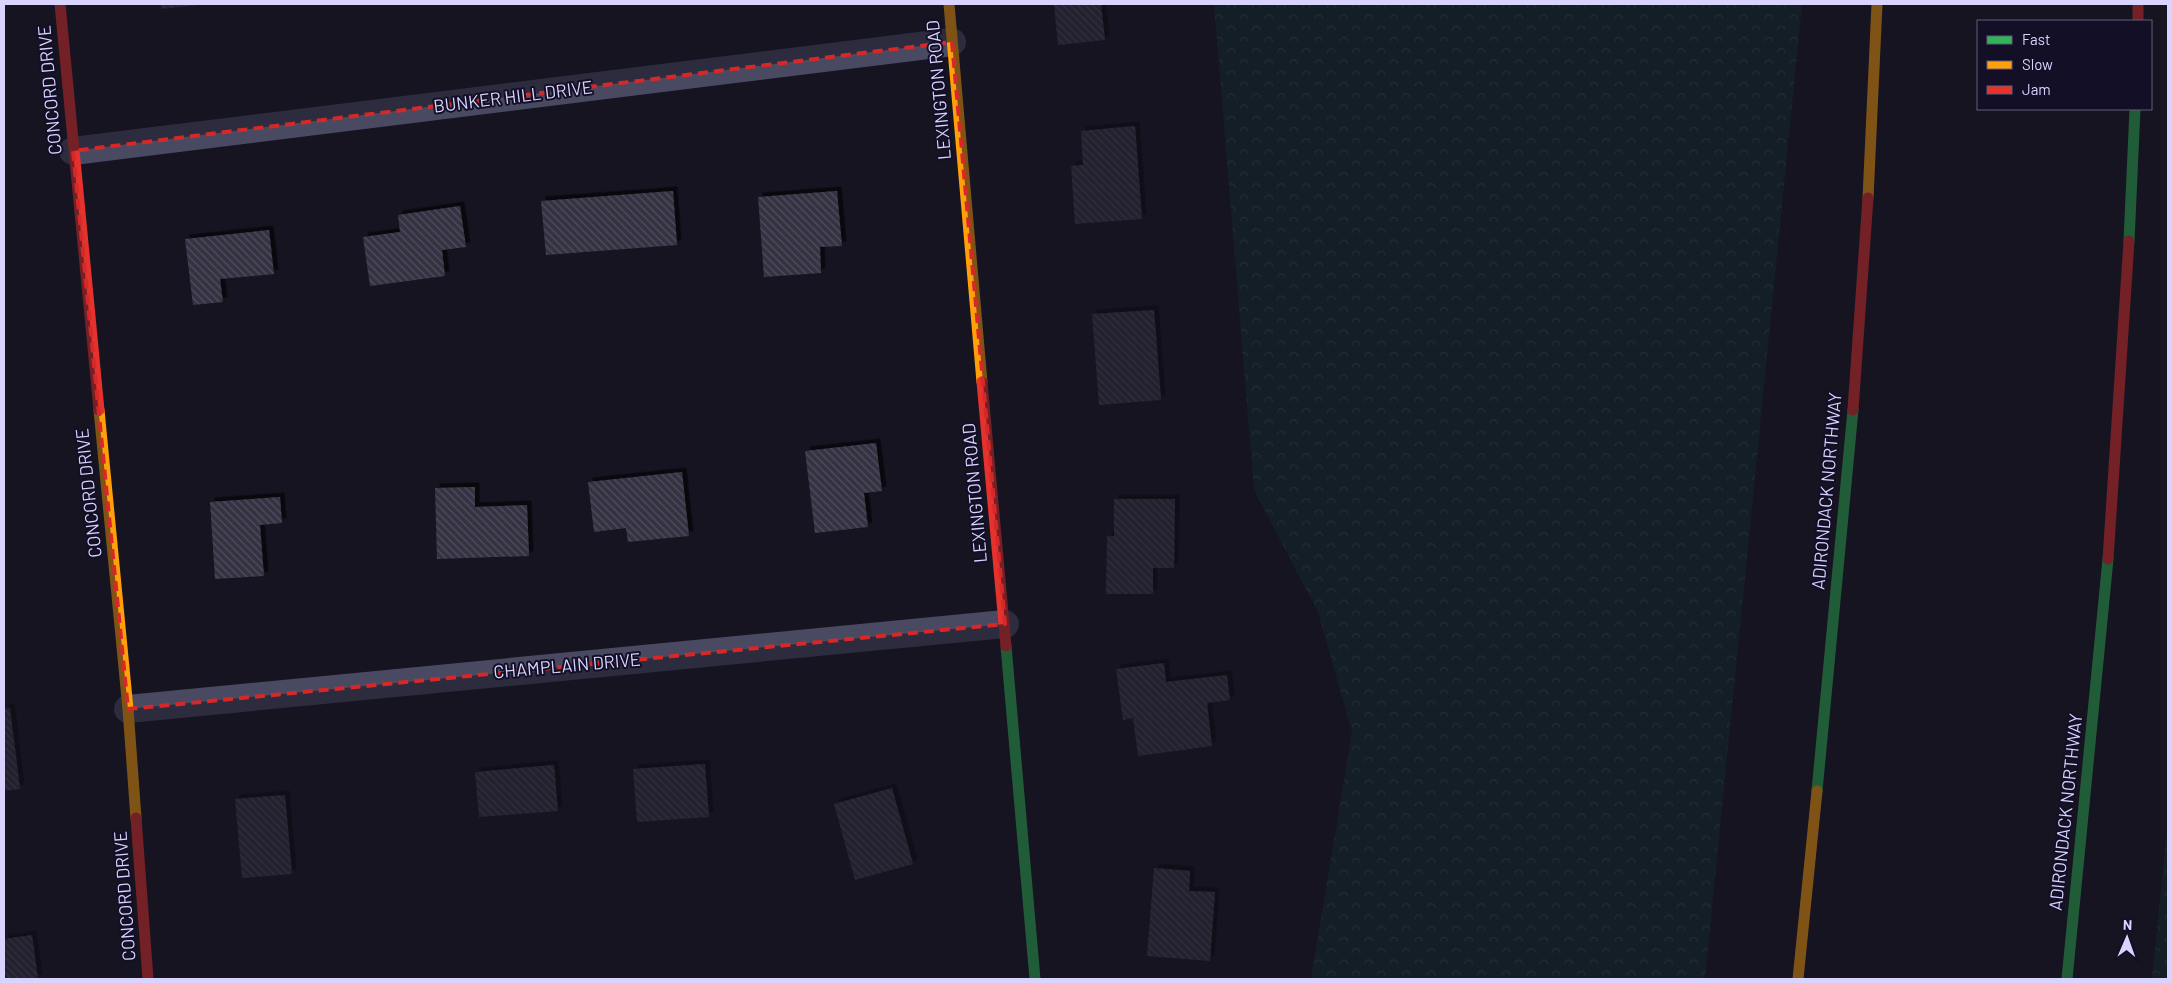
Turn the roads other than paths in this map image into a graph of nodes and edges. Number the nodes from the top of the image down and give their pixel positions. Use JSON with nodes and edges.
{"nodes":[{"id":1,"x":60,"y":4,"type":"edge"},
{"id":2,"x":949,"y":4,"type":"edge"},
{"id":3,"x":1877,"y":4,"type":"edge"},
{"id":4,"x":2138,"y":4,"type":"edge"},
{"id":5,"x":2138,"y":20,"type":"edge"},
{"id":6,"x":952,"y":42,"type":"junction"},
{"id":7,"x":2135,"y":110,"type":"edge"},
{"id":8,"x":73,"y":151,"type":"junction"},
{"id":9,"x":1005,"y":624,"type":"junction"},
{"id":10,"x":128,"y":709,"type":"junction"},
{"id":11,"x":148,"y":979,"type":"edge"},
{"id":12,"x":1035,"y":979,"type":"edge"},
{"id":13,"x":1798,"y":979,"type":"edge"},
{"id":14,"x":2067,"y":979,"type":"edge"}],
"edges":[{"from":1,"to":8,"type":"main road","name":"CONCORD DRIVE"},
{"from":2,"to":6,"type":"main road","name":"LEXINGTON ROAD"},
{"from":3,"to":13,"type":"main road","name":"ADIRONDACK NORTHWAY"},
{"from":4,"to":5,"type":"main road"},
{"from":6,"to":8,"type":"street","name":"BUNKER HILL DRIVE"},
{"from":6,"to":9,"type":"main road","name":"LEXINGTON ROAD"},
{"from":7,"to":14,"type":"main road","name":"ADIRONDACK NORTHWAY"},
{"from":8,"to":10,"type":"main road","name":"CONCORD DRIVE"},
{"from":9,"to":10,"type":"street","name":"CHAMPLAIN DRIVE"},
{"from":9,"to":12,"type":"main road","name":"LEXINGTON ROAD"},
{"from":10,"to":11,"type":"main road","name":"CONCORD DRIVE"}]}
